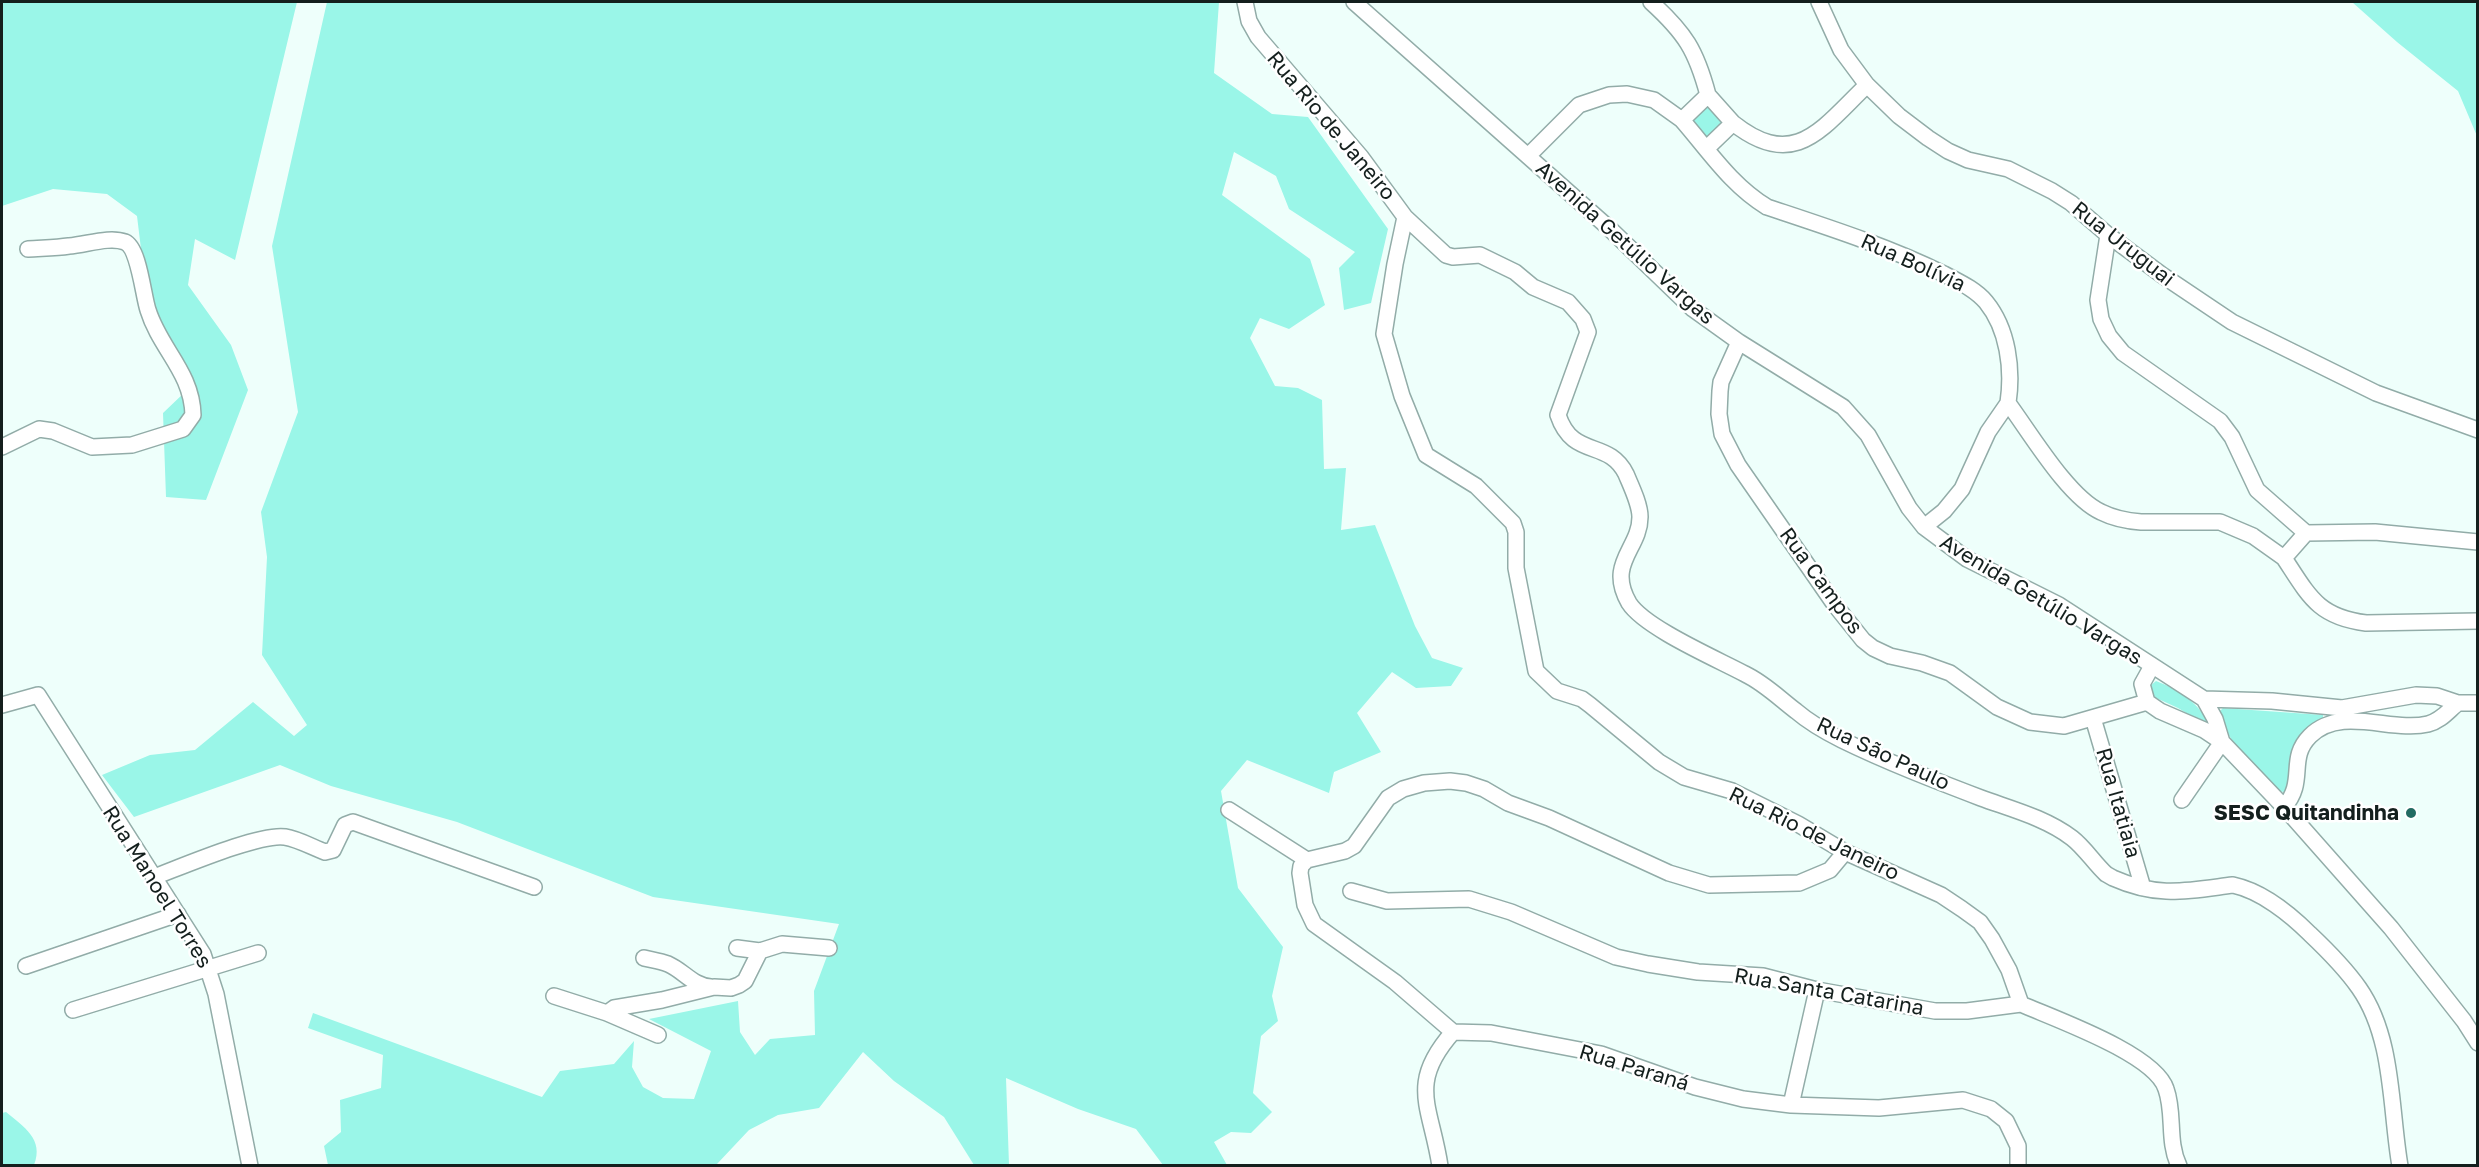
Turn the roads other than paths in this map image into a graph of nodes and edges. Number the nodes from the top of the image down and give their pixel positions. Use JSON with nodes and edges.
{"nodes":[{"id":1,"x":1245,"y":2,"type":"edge"},
{"id":2,"x":1354,"y":2,"type":"edge"},
{"id":3,"x":1651,"y":2,"type":"edge"},
{"id":4,"x":1819,"y":2,"type":"edge"},
{"id":5,"x":1867,"y":85,"type":"junction"},
{"id":6,"x":1708,"y":95,"type":"junction"},
{"id":7,"x":1682,"y":120,"type":"junction"},
{"id":8,"x":1733,"y":123,"type":"junction"},
{"id":9,"x":1707,"y":148,"type":"junction"},
{"id":10,"x":1529,"y":155,"type":"junction"},
{"id":11,"x":1405,"y":217,"type":"junction"},
{"id":12,"x":2108,"y":235,"type":"junction"},
{"id":13,"x":28,"y":249,"type":"dead end"},
{"id":14,"x":1739,"y":342,"type":"junction"},
{"id":15,"x":2008,"y":403,"type":"junction"},
{"id":16,"x":2478,"y":430,"type":"edge"},
{"id":17,"x":2,"y":447,"type":"edge"},
{"id":18,"x":1924,"y":527,"type":"junction"},
{"id":19,"x":2306,"y":533,"type":"junction"},
{"id":20,"x":2478,"y":542,"type":"edge"},
{"id":21,"x":2284,"y":558,"type":"junction"},
{"id":22,"x":2478,"y":621,"type":"edge"},
{"id":23,"x":2152,"y":666,"type":"junction"},
{"id":24,"x":2204,"y":699,"type":"junction"},
{"id":25,"x":2147,"y":702,"type":"junction"},
{"id":26,"x":2385,"y":702,"type":"junction"},
{"id":27,"x":2458,"y":703,"type":"junction"},
{"id":28,"x":2478,"y":703,"type":"edge"},
{"id":29,"x":2,"y":705,"type":"edge"},
{"id":30,"x":2342,"y":715,"type":"junction"},
{"id":31,"x":2093,"y":718,"type":"junction"},
{"id":32,"x":2388,"y":723,"type":"junction"},
{"id":33,"x":2222,"y":742,"type":"junction"},
{"id":34,"x":2182,"y":800,"type":"dead end"},
{"id":35,"x":2284,"y":807,"type":"junction"},
{"id":36,"x":1229,"y":810,"type":"dead end"},
{"id":37,"x":1845,"y":852,"type":"junction"},
{"id":38,"x":1307,"y":860,"type":"junction"},
{"id":39,"x":154,"y":877,"type":"junction"},
{"id":40,"x":534,"y":887,"type":"dead end"},
{"id":41,"x":2143,"y":888,"type":"junction"},
{"id":42,"x":1351,"y":891,"type":"dead end"},
{"id":43,"x":178,"y":914,"type":"junction"},
{"id":44,"x":737,"y":948,"type":"dead end"},
{"id":45,"x":829,"y":948,"type":"dead end"},
{"id":46,"x":760,"y":951,"type":"junction"},
{"id":47,"x":258,"y":953,"type":"dead end"},
{"id":48,"x":644,"y":958,"type":"dead end"},
{"id":49,"x":26,"y":966,"type":"dead end"},
{"id":50,"x":210,"y":969,"type":"junction"},
{"id":51,"x":714,"y":987,"type":"junction"},
{"id":52,"x":1816,"y":990,"type":"junction"},
{"id":53,"x":554,"y":996,"type":"dead end"},
{"id":54,"x":2021,"y":1004,"type":"junction"},
{"id":55,"x":73,"y":1010,"type":"dead end"},
{"id":56,"x":607,"y":1013,"type":"junction"},
{"id":57,"x":1454,"y":1032,"type":"junction"},
{"id":58,"x":658,"y":1035,"type":"dead end"},
{"id":59,"x":2478,"y":1042,"type":"edge"},
{"id":60,"x":1791,"y":1105,"type":"junction"},
{"id":61,"x":250,"y":1166,"type":"edge"},
{"id":62,"x":1440,"y":1166,"type":"edge"},
{"id":63,"x":2018,"y":1166,"type":"edge"},
{"id":64,"x":2179,"y":1166,"type":"edge"},
{"id":65,"x":2400,"y":1166,"type":"edge"}],
"edges":[{"from":1,"to":11,"type":"street","name":"Rua Rio de Janeiro"},
{"from":2,"to":10,"type":"street","name":"Avenida Getúlio Vargas"},
{"from":3,"to":6,"type":"street"},
{"from":4,"to":5,"type":"street","name":"Rua Uruguai"},
{"from":5,"to":8,"type":"street"},
{"from":5,"to":12,"type":"street","name":"Rua Uruguai"},
{"from":6,"to":7,"type":"street"},
{"from":6,"to":8,"type":"street"},
{"from":7,"to":9,"type":"street","name":"Rua Bolívia"},
{"from":7,"to":10,"type":"street","name":"Rua Bolívia"},
{"from":8,"to":9,"type":"street"},
{"from":9,"to":15,"type":"street","name":"Rua Bolívia"},
{"from":10,"to":14,"type":"street","name":"Avenida Getúlio Vargas"},
{"from":11,"to":37,"type":"street","name":"Rua Rio de Janeiro"},
{"from":11,"to":41,"type":"street","name":"Rua São Paulo"},
{"from":12,"to":16,"type":"street","name":"Rua Uruguai"},
{"from":12,"to":19,"type":"street"},
{"from":13,"to":17,"type":"street"},
{"from":14,"to":18,"type":"street","name":"Avenida Getúlio Vargas"},
{"from":14,"to":31,"type":"street","name":"Rua Campos"},
{"from":15,"to":18,"type":"street"},
{"from":15,"to":21,"type":"street"},
{"from":18,"to":23,"type":"street","name":"Avenida Getúlio Vargas"},
{"from":19,"to":20,"type":"street"},
{"from":19,"to":21,"type":"street"},
{"from":21,"to":22,"type":"street"},
{"from":23,"to":24,"type":"street","name":"Avenida Getúlio Vargas"},
{"from":23,"to":25,"type":"street","name":"Avenida Getúlio Vargas"},
{"from":24,"to":30,"type":"street"},
{"from":24,"to":33,"type":"street"},
{"from":25,"to":31,"type":"street","name":"Rua Campos"},
{"from":25,"to":33,"type":"street"},
{"from":26,"to":27,"type":"street"},
{"from":26,"to":30,"type":"street"},
{"from":26,"to":32,"type":"street"},
{"from":27,"to":28,"type":"street"},
{"from":27,"to":32,"type":"street"},
{"from":29,"to":39,"type":"street","name":"Rua Manoel Torres"},
{"from":30,"to":32,"type":"street"},
{"from":30,"to":35,"type":"street"},
{"from":31,"to":41,"type":"street","name":"Rua Itatiaia"},
{"from":33,"to":34,"type":"street"},
{"from":33,"to":35,"type":"street"},
{"from":35,"to":59,"type":"street"},
{"from":36,"to":38,"type":"street"},
{"from":37,"to":38,"type":"street"},
{"from":37,"to":54,"type":"street","name":"Rua Rio de Janeiro"},
{"from":38,"to":57,"type":"street"},
{"from":39,"to":40,"type":"street"},
{"from":39,"to":43,"type":"street","name":"Rua Manoel Torres"},
{"from":41,"to":65,"type":"street","name":"Rua São Paulo"},
{"from":42,"to":52,"type":"street","name":"Rua Santa Catarina"},
{"from":43,"to":49,"type":"street"},
{"from":43,"to":50,"type":"street","name":"Rua Manoel Torres"},
{"from":44,"to":46,"type":"street"},
{"from":45,"to":46,"type":"street"},
{"from":46,"to":51,"type":"street"},
{"from":47,"to":50,"type":"street"},
{"from":48,"to":51,"type":"street"},
{"from":50,"to":55,"type":"street"},
{"from":50,"to":61,"type":"street","name":"Rua Manoel Torres"},
{"from":51,"to":56,"type":"street"},
{"from":52,"to":54,"type":"street","name":"Rua Santa Catarina"},
{"from":52,"to":60,"type":"street"},
{"from":53,"to":56,"type":"street"},
{"from":54,"to":64,"type":"street"},
{"from":56,"to":58,"type":"street"},
{"from":57,"to":60,"type":"street","name":"Rua Paraná"},
{"from":57,"to":62,"type":"street"},
{"from":60,"to":63,"type":"street","name":"Rua Paraná"}]}
